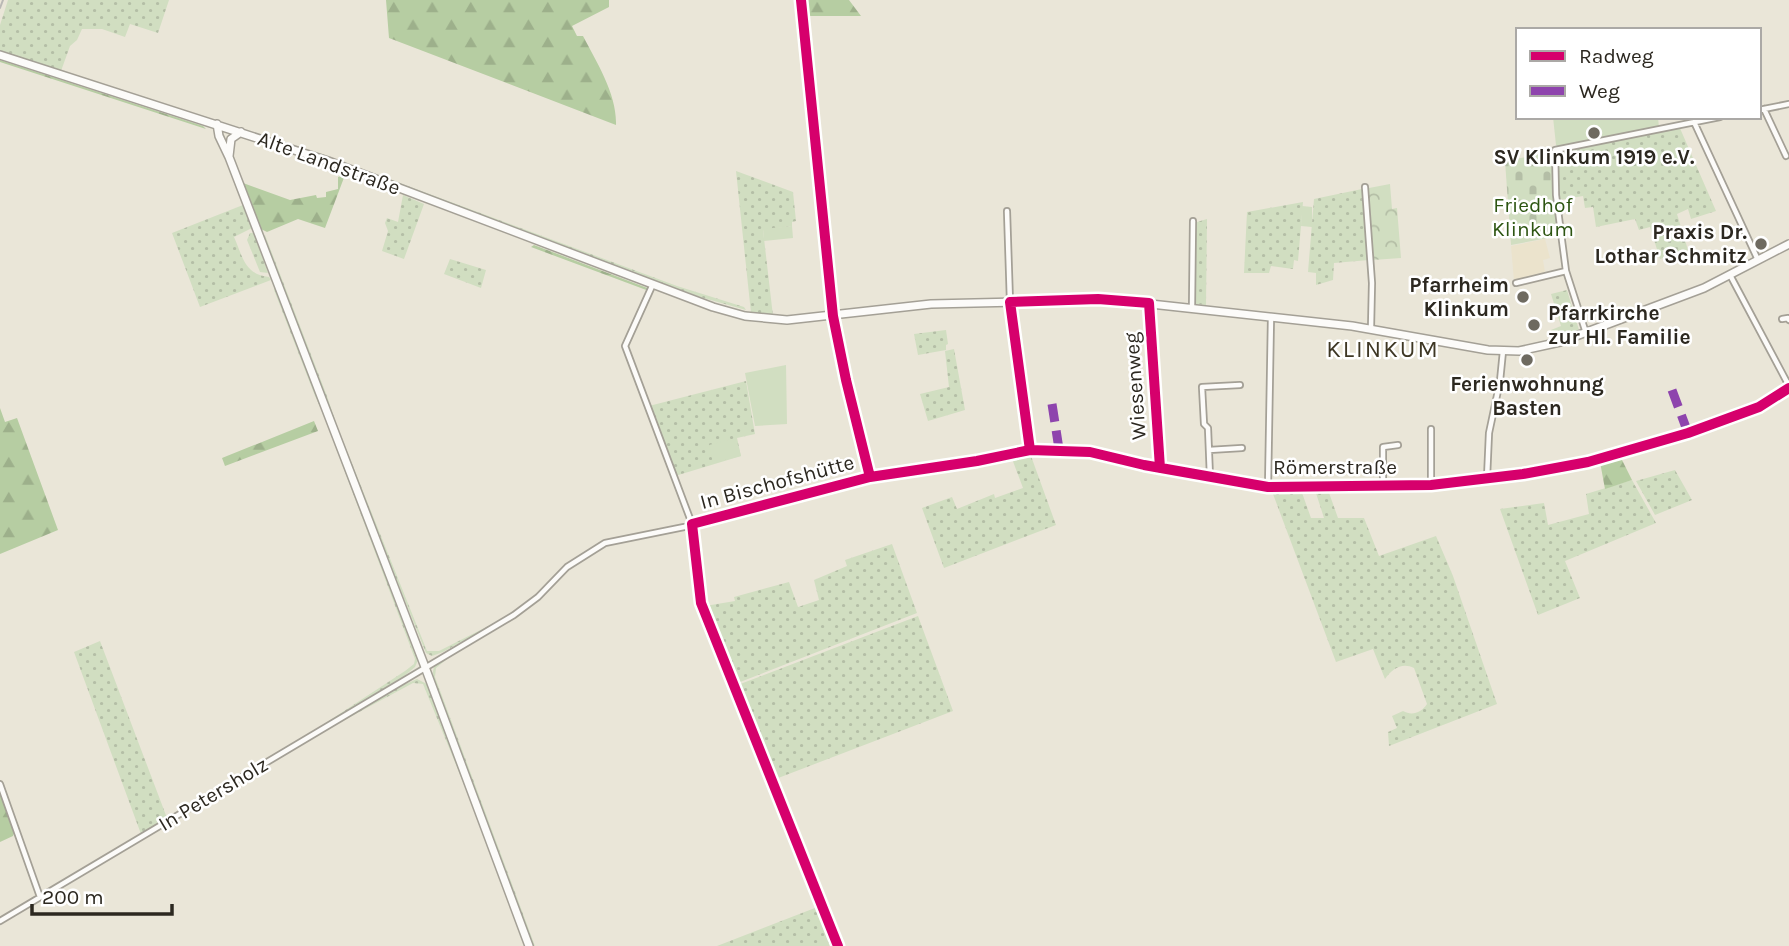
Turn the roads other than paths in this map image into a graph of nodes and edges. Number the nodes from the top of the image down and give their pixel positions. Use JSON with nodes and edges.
{"nodes":[{"id":1,"x":0,"y":55,"type":"edge"},
{"id":2,"x":1789,"y":103,"type":"edge"},
{"id":3,"x":1762,"y":109,"type":"edge"},
{"id":4,"x":1710,"y":119,"type":"edge"},
{"id":5,"x":1694,"y":122,"type":"junction"},
{"id":6,"x":218,"y":128,"type":"junction"},
{"id":7,"x":242,"y":132,"type":"junction"},
{"id":8,"x":1786,"y":156,"type":"dead end"},
{"id":9,"x":229,"y":157,"type":"junction"},
{"id":10,"x":1366,"y":187,"type":"dead end"},
{"id":11,"x":821,"y":201,"type":"dead end"},
{"id":12,"x":1007,"y":211,"type":"dead end"},
{"id":13,"x":1193,"y":221,"type":"dead end"},
{"id":14,"x":1789,"y":244,"type":"edge"},
{"id":15,"x":1758,"y":261,"type":"junction"},
{"id":16,"x":1566,"y":271,"type":"junction"},
{"id":17,"x":1730,"y":275,"type":"junction"},
{"id":18,"x":653,"y":284,"type":"junction"},
{"id":19,"x":1516,"y":284,"type":"dead end"},
{"id":20,"x":1010,"y":302,"type":"junction"},
{"id":21,"x":1149,"y":303,"type":"junction"},
{"id":22,"x":1192,"y":307,"type":"junction"},
{"id":23,"x":834,"y":316,"type":"junction"},
{"id":24,"x":1271,"y":316,"type":"junction"},
{"id":25,"x":1782,"y":319,"type":"dead end"},
{"id":26,"x":1789,"y":320,"type":"edge"},
{"id":27,"x":1371,"y":328,"type":"junction"},
{"id":28,"x":1586,"y":333,"type":"junction"},
{"id":29,"x":1503,"y":351,"type":"junction"},
{"id":30,"x":1202,"y":380,"type":"dead end"},
{"id":31,"x":1240,"y":385,"type":"dead end"},
{"id":32,"x":1202,"y":387,"type":"junction"},
{"id":33,"x":1789,"y":387,"type":"edge"},
{"id":34,"x":1431,"y":429,"type":"dead end"},
{"id":35,"x":1398,"y":445,"type":"dead end"},
{"id":36,"x":1242,"y":448,"type":"dead end"},
{"id":37,"x":1030,"y":450,"type":"junction"},
{"id":38,"x":1209,"y":450,"type":"junction"},
{"id":39,"x":1160,"y":468,"type":"junction"},
{"id":40,"x":870,"y":477,"type":"junction"},
{"id":41,"x":1210,"y":477,"type":"junction"},
{"id":42,"x":1487,"y":478,"type":"junction"},
{"id":43,"x":1431,"y":485,"type":"junction"},
{"id":44,"x":1382,"y":486,"type":"junction"},
{"id":45,"x":1269,"y":487,"type":"junction"},
{"id":46,"x":692,"y":524,"type":"junction"},
{"id":47,"x":701,"y":603,"type":"dead end"},
{"id":48,"x":425,"y":667,"type":"junction"},
{"id":49,"x":0,"y":784,"type":"edge"},
{"id":50,"x":40,"y":897,"type":"junction"},
{"id":51,"x":0,"y":921,"type":"edge"},
{"id":52,"x":529,"y":946,"type":"edge"}],
"edges":[{"from":1,"to":6,"type":"main road","name":"Alte Landstraße"},
{"from":2,"to":3,"type":"street"},
{"from":3,"to":8,"type":"street"},
{"from":4,"to":5,"type":"street"},
{"from":5,"to":15,"type":"street"},
{"from":5,"to":16,"type":"street"},
{"from":6,"to":7,"type":"main road","name":"Alte Landstraße"},
{"from":6,"to":9,"type":"main road"},
{"from":7,"to":9,"type":"main road"},
{"from":7,"to":18,"type":"main road","name":"Alte Landstraße"},
{"from":9,"to":48,"type":"main road"},
{"from":10,"to":27,"type":"street"},
{"from":11,"to":23,"type":"street","name":"In Bischofshütte"},
{"from":12,"to":20,"type":"street"},
{"from":13,"to":22,"type":"street"},
{"from":14,"to":15,"type":"main road","name":"Alte Landstraße"},
{"from":15,"to":17,"type":"main road","name":"Alte Landstraße"},
{"from":16,"to":19,"type":"street"},
{"from":16,"to":28,"type":"street"},
{"from":17,"to":28,"type":"main road","name":"Alte Landstraße"},
{"from":17,"to":33,"type":"street"},
{"from":18,"to":23,"type":"main road","name":"Alte Landstraße"},
{"from":18,"to":46,"type":"street","name":"In Bischofshütte"},
{"from":20,"to":21,"type":"main road","name":"Alte Landstraße"},
{"from":20,"to":23,"type":"main road","name":"Alte Landstraße"},
{"from":20,"to":37,"type":"street"},
{"from":21,"to":22,"type":"main road","name":"Alte Landstraße"},
{"from":21,"to":39,"type":"street","name":"Wiesenweg"},
{"from":22,"to":24,"type":"main road","name":"Alte Landstraße"},
{"from":23,"to":40,"type":"street","name":"In Bischofshütte"},
{"from":24,"to":27,"type":"main road","name":"Alte Landstraße"},
{"from":24,"to":45,"type":"street"},
{"from":25,"to":26,"type":"street"},
{"from":27,"to":29,"type":"main road","name":"Alte Landstraße"},
{"from":28,"to":29,"type":"main road","name":"Alte Landstraße"},
{"from":29,"to":42,"type":"street"},
{"from":30,"to":32,"type":"street"},
{"from":31,"to":32,"type":"street"},
{"from":32,"to":38,"type":"street"},
{"from":33,"to":42,"type":"street","name":"Römerstraße"},
{"from":34,"to":43,"type":"street"},
{"from":35,"to":44,"type":"street"},
{"from":36,"to":38,"type":"street"},
{"from":37,"to":39,"type":"street","name":"Römerstraße"},
{"from":37,"to":40,"type":"street","name":"Römerstraße"},
{"from":38,"to":41,"type":"street"},
{"from":39,"to":41,"type":"street","name":"Römerstraße"},
{"from":40,"to":46,"type":"street","name":"In Bischofshütte"},
{"from":41,"to":45,"type":"street","name":"Römerstraße"},
{"from":42,"to":43,"type":"street","name":"Römerstraße"},
{"from":43,"to":44,"type":"street","name":"Römerstraße"},
{"from":44,"to":45,"type":"street","name":"Römerstraße"},
{"from":46,"to":47,"type":"street","name":"In Bischofshütte"},
{"from":46,"to":48,"type":"street","name":"In Bischofshütte"},
{"from":48,"to":50,"type":"street","name":"In Petersholz"},
{"from":48,"to":52,"type":"main road"},
{"from":49,"to":50,"type":"street"},
{"from":50,"to":51,"type":"street","name":"In Petersholz"}]}
